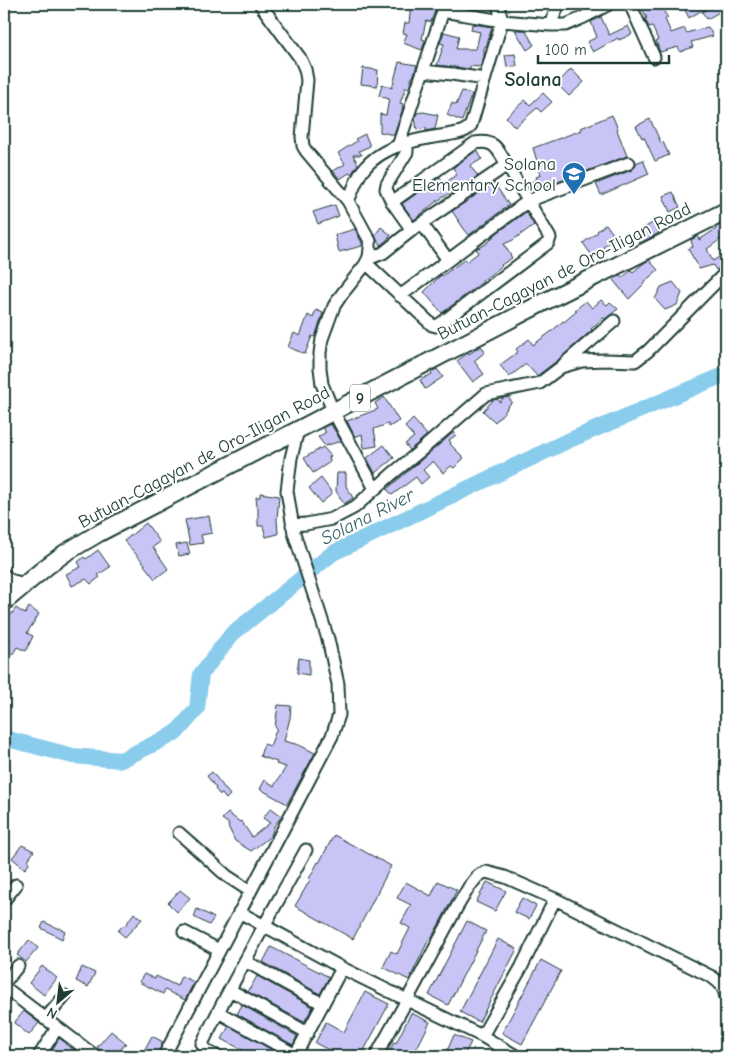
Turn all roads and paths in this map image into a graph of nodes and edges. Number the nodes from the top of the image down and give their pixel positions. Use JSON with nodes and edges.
{"nodes":[{"id":1,"x":260,"y":4,"type":"edge"},
{"id":2,"x":498,"y":4,"type":"edge"},
{"id":3,"x":559,"y":4,"type":"edge"},
{"id":4,"x":609,"y":4,"type":"edge"},
{"id":5,"x":630,"y":4,"type":"edge"},
{"id":6,"x":442,"y":7,"type":"edge"},
{"id":7,"x":502,"y":21,"type":"junction"},
{"id":8,"x":550,"y":24,"type":"junction"},
{"id":9,"x":654,"y":57,"type":"dead end"},
{"id":10,"x":423,"y":72,"type":"junction"},
{"id":11,"x":485,"y":79,"type":"junction"},
{"id":12,"x":403,"y":145,"type":"junction"},
{"id":13,"x":629,"y":163,"type":"dead end"},
{"id":14,"x":507,"y":165,"type":"junction"},
{"id":15,"x":348,"y":201,"type":"junction"},
{"id":16,"x":528,"y":201,"type":"junction"},
{"id":17,"x":392,"y":202,"type":"junction"},
{"id":18,"x":726,"y":211,"type":"edge"},
{"id":19,"x":417,"y":227,"type":"junction"},
{"id":20,"x":448,"y":260,"type":"junction"},
{"id":21,"x":367,"y":261,"type":"junction"},
{"id":22,"x":726,"y":272,"type":"edge"},
{"id":23,"x":400,"y":296,"type":"junction"},
{"id":24,"x":614,"y":321,"type":"dead end"},
{"id":25,"x":561,"y":367,"type":"junction"},
{"id":26,"x":333,"y":412,"type":"junction"},
{"id":27,"x":298,"y":430,"type":"junction"},
{"id":28,"x":375,"y":488,"type":"junction"},
{"id":29,"x":293,"y":529,"type":"junction"},
{"id":30,"x":5,"y":578,"type":"edge"},
{"id":31,"x":24,"y":584,"type":"junction"},
{"id":32,"x":4,"y":602,"type":"edge"},
{"id":33,"x":178,"y":833,"type":"dead end"},
{"id":34,"x":306,"y":850,"type":"dead end"},
{"id":35,"x":16,"y":885,"type":"dead end"},
{"id":36,"x":250,"y":890,"type":"junction"},
{"id":37,"x":555,"y":899,"type":"junction"},
{"id":38,"x":4,"y":900,"type":"edge"},
{"id":39,"x":239,"y":912,"type":"junction"},
{"id":40,"x":265,"y":926,"type":"junction"},
{"id":41,"x":184,"y":932,"type":"dead end"},
{"id":42,"x":219,"y":950,"type":"junction"},
{"id":43,"x":245,"y":961,"type":"junction"},
{"id":44,"x":18,"y":966,"type":"dead end"},
{"id":45,"x":342,"y":968,"type":"junction"},
{"id":46,"x":4,"y":985,"type":"edge"},
{"id":47,"x":230,"y":990,"type":"junction"},
{"id":48,"x":65,"y":996,"type":"dead end"},
{"id":49,"x":726,"y":997,"type":"edge"},
{"id":50,"x":407,"y":1000,"type":"junction"},
{"id":51,"x":323,"y":1004,"type":"junction"},
{"id":52,"x":218,"y":1012,"type":"junction"},
{"id":53,"x":46,"y":1019,"type":"junction"},
{"id":54,"x":57,"y":1028,"type":"junction"},
{"id":55,"x":308,"y":1033,"type":"junction"},
{"id":56,"x":482,"y":1036,"type":"junction"},
{"id":57,"x":40,"y":1056,"type":"edge"},
{"id":58,"x":93,"y":1056,"type":"edge"},
{"id":59,"x":164,"y":1056,"type":"edge"},
{"id":60,"x":217,"y":1056,"type":"edge"},
{"id":61,"x":296,"y":1056,"type":"edge"},
{"id":62,"x":376,"y":1056,"type":"edge"},
{"id":63,"x":516,"y":1056,"type":"edge"}],
"edges":[{"from":1,"to":15,"type":"street"},
{"from":2,"to":7,"type":"street"},
{"from":3,"to":8,"type":"street"},
{"from":4,"to":8,"type":"street"},
{"from":5,"to":9,"type":"street"},
{"from":6,"to":7,"type":"street"},
{"from":6,"to":10,"type":"street"},
{"from":7,"to":8,"type":"street"},
{"from":7,"to":11,"type":"street"},
{"from":10,"to":11,"type":"street"},
{"from":10,"to":12,"type":"street"},
{"from":11,"to":12,"type":"street"},
{"from":12,"to":15,"type":"street"},
{"from":12,"to":17,"type":"street"},
{"from":13,"to":16,"type":"street"},
{"from":14,"to":16,"type":"street"},
{"from":14,"to":17,"type":"street"},
{"from":14,"to":19,"type":"street"},
{"from":15,"to":21,"type":"street"},
{"from":16,"to":20,"type":"street"},
{"from":16,"to":23,"type":"street"},
{"from":17,"to":19,"type":"street"},
{"from":18,"to":26,"type":"highway","name":"Butuan-Cagayan de Oro-Iligan Road","number":"9"},
{"from":19,"to":20,"type":"street"},
{"from":19,"to":21,"type":"street"},
{"from":20,"to":23,"type":"street"},
{"from":21,"to":23,"type":"street"},
{"from":21,"to":26,"type":"street"},
{"from":22,"to":25,"type":"street"},
{"from":24,"to":25,"type":"street"},
{"from":25,"to":28,"type":"street"},
{"from":26,"to":27,"type":"highway","name":"Butuan-Cagayan de Oro-Iligan Road","number":"9"},
{"from":26,"to":28,"type":"street"},
{"from":27,"to":29,"type":"street"},
{"from":27,"to":31,"type":"highway","name":"Butuan-Cagayan de Oro-Iligan Road","number":"9"},
{"from":28,"to":29,"type":"street"},
{"from":29,"to":36,"type":"street"},
{"from":30,"to":31,"type":"street"},
{"from":31,"to":32,"type":"highway","name":"Butuan-Cagayan de Oro-Iligan Road","number":"9"},
{"from":33,"to":36,"type":"street"},
{"from":34,"to":40,"type":"street"},
{"from":35,"to":38,"type":"street"},
{"from":36,"to":39,"type":"street"},
{"from":37,"to":49,"type":"street"},
{"from":37,"to":50,"type":"street"},
{"from":37,"to":56,"type":"street"},
{"from":39,"to":40,"type":"street"},
{"from":39,"to":42,"type":"street"},
{"from":40,"to":43,"type":"street"},
{"from":40,"to":45,"type":"street"},
{"from":41,"to":42,"type":"street"},
{"from":42,"to":59,"type":"street"},
{"from":43,"to":47,"type":"street"},
{"from":43,"to":51,"type":"street"},
{"from":44,"to":46,"type":"street"},
{"from":45,"to":50,"type":"street"},
{"from":45,"to":51,"type":"street"},
{"from":46,"to":53,"type":"street"},
{"from":47,"to":52,"type":"street"},
{"from":47,"to":55,"type":"street"},
{"from":48,"to":53,"type":"street"},
{"from":50,"to":56,"type":"street"},
{"from":50,"to":62,"type":"street"},
{"from":51,"to":55,"type":"street"},
{"from":52,"to":60,"type":"street"},
{"from":52,"to":61,"type":"street"},
{"from":53,"to":54,"type":"street"},
{"from":54,"to":57,"type":"street"},
{"from":54,"to":58,"type":"street"},
{"from":55,"to":61,"type":"street"},
{"from":56,"to":63,"type":"street"}]}
